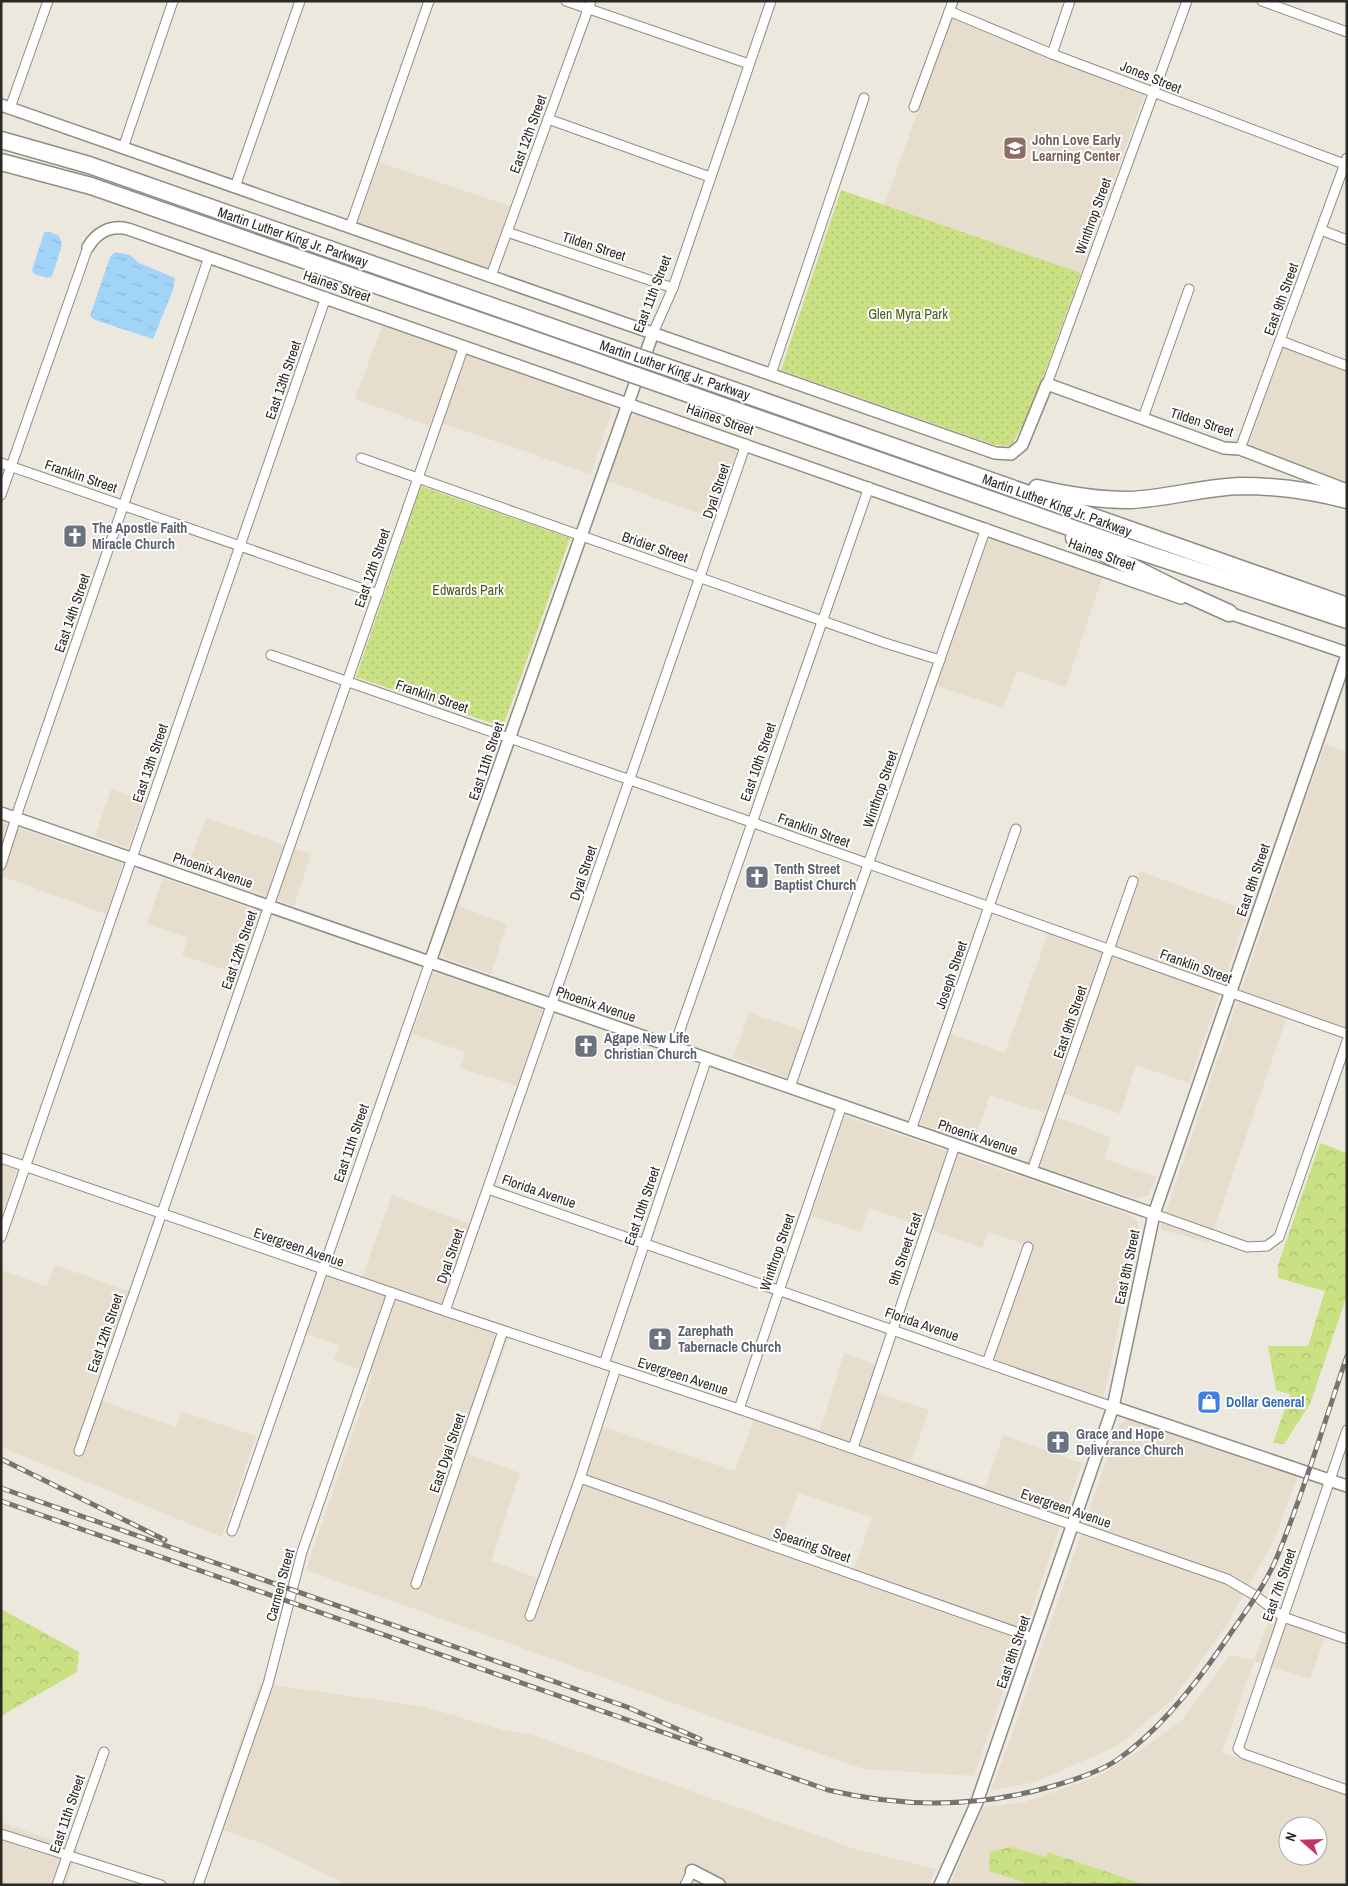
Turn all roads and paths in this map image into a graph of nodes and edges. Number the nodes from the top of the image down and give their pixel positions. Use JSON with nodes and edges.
{"nodes":[{"id":1,"x":48,"y":1,"type":"edge"},
{"id":2,"x":173,"y":1,"type":"edge"},
{"id":3,"x":300,"y":1,"type":"edge"},
{"id":4,"x":429,"y":1,"type":"edge"},
{"id":5,"x":566,"y":1,"type":"edge"},
{"id":6,"x":771,"y":1,"type":"edge"},
{"id":7,"x":953,"y":1,"type":"edge"},
{"id":8,"x":1070,"y":1,"type":"edge"},
{"id":9,"x":1187,"y":1,"type":"edge"},
{"id":10,"x":1262,"y":1,"type":"edge"},
{"id":11,"x":589,"y":5,"type":"edge"},
{"id":12,"x":949,"y":11,"type":"junction"},
{"id":13,"x":1347,"y":32,"type":"edge"},
{"id":14,"x":1052,"y":54,"type":"junction"},
{"id":15,"x":749,"y":64,"type":"junction"},
{"id":16,"x":1152,"y":92,"type":"junction"},
{"id":17,"x":864,"y":98,"type":"dead end"},
{"id":18,"x":6,"y":107,"type":"edge"},
{"id":19,"x":914,"y":107,"type":"dead end"},
{"id":20,"x":548,"y":119,"type":"junction"},
{"id":21,"x":1,"y":140,"type":"edge"},
{"id":22,"x":122,"y":148,"type":"junction"},
{"id":23,"x":1346,"y":161,"type":"edge"},
{"id":24,"x":1,"y":162,"type":"edge"},
{"id":25,"x":710,"y":177,"type":"junction"},
{"id":26,"x":235,"y":186,"type":"junction"},
{"id":27,"x":350,"y":227,"type":"junction"},
{"id":28,"x":1321,"y":230,"type":"junction"},
{"id":29,"x":507,"y":232,"type":"junction"},
{"id":30,"x":1347,"y":240,"type":"edge"},
{"id":31,"x":88,"y":247,"type":"joint"},
{"id":32,"x":209,"y":257,"type":"junction"},
{"id":33,"x":491,"y":276,"type":"junction"},
{"id":34,"x":673,"y":288,"type":"junction"},
{"id":35,"x":1190,"y":289,"type":"dead end"},
{"id":36,"x":326,"y":298,"type":"junction"},
{"id":37,"x":653,"y":333,"type":"junction"},
{"id":38,"x":1281,"y":341,"type":"junction"},
{"id":39,"x":464,"y":346,"type":"junction"},
{"id":40,"x":1347,"y":366,"type":"edge"},
{"id":41,"x":771,"y":374,"type":"junction"},
{"id":42,"x":1047,"y":384,"type":"junction"},
{"id":43,"x":628,"y":403,"type":"junction"},
{"id":44,"x":1142,"y":418,"type":"junction"},
{"id":45,"x":746,"y":444,"type":"junction"},
{"id":46,"x":1240,"y":449,"type":"junction"},
{"id":47,"x":361,"y":458,"type":"dead end"},
{"id":48,"x":1,"y":463,"type":"edge"},
{"id":49,"x":12,"y":466,"type":"junction"},
{"id":50,"x":956,"y":469,"type":"junction"},
{"id":51,"x":418,"y":479,"type":"junction"},
{"id":52,"x":869,"y":487,"type":"junction"},
{"id":53,"x":1347,"y":490,"type":"edge"},
{"id":54,"x":1,"y":495,"type":"edge"},
{"id":55,"x":1347,"y":500,"type":"edge"},
{"id":56,"x":124,"y":506,"type":"junction"},
{"id":57,"x":1021,"y":510,"type":"junction"},
{"id":58,"x":986,"y":528,"type":"junction"},
{"id":59,"x":581,"y":536,"type":"junction"},
{"id":60,"x":240,"y":547,"type":"junction"},
{"id":61,"x":700,"y":577,"type":"junction"},
{"id":62,"x":378,"y":594,"type":"junction"},
{"id":63,"x":1327,"y":606,"type":"junction"},
{"id":64,"x":1347,"y":606,"type":"edge"},
{"id":65,"x":1229,"y":613,"type":"junction"},
{"id":66,"x":823,"y":619,"type":"junction"},
{"id":67,"x":1347,"y":620,"type":"edge"},
{"id":68,"x":1347,"y":654,"type":"edge"},
{"id":69,"x":271,"y":655,"type":"dead end"},
{"id":70,"x":940,"y":660,"type":"junction"},
{"id":71,"x":347,"y":681,"type":"junction"},
{"id":72,"x":510,"y":738,"type":"junction"},
{"id":73,"x":630,"y":780,"type":"junction"},
{"id":74,"x":1,"y":812,"type":"edge"},
{"id":75,"x":17,"y":818,"type":"junction"},
{"id":76,"x":751,"y":822,"type":"junction"},
{"id":77,"x":1016,"y":829,"type":"dead end"},
{"id":78,"x":132,"y":858,"type":"junction"},
{"id":79,"x":869,"y":864,"type":"junction"},
{"id":80,"x":1,"y":865,"type":"edge"},
{"id":81,"x":1133,"y":881,"type":"dead end"},
{"id":82,"x":269,"y":906,"type":"junction"},
{"id":83,"x":989,"y":906,"type":"junction"},
{"id":84,"x":1110,"y":950,"type":"junction"},
{"id":85,"x":430,"y":962,"type":"junction"},
{"id":86,"x":1230,"y":993,"type":"junction"},
{"id":87,"x":552,"y":1004,"type":"junction"},
{"id":88,"x":1347,"y":1034,"type":"edge"},
{"id":89,"x":1347,"y":1041,"type":"edge"},
{"id":90,"x":674,"y":1047,"type":"junction"},
{"id":91,"x":707,"y":1058,"type":"junction"},
{"id":92,"x":790,"y":1087,"type":"junction"},
{"id":93,"x":842,"y":1106,"type":"junction"},
{"id":94,"x":911,"y":1130,"type":"junction"},
{"id":95,"x":955,"y":1145,"type":"junction"},
{"id":96,"x":1,"y":1158,"type":"edge"},
{"id":97,"x":25,"y":1167,"type":"junction"},
{"id":98,"x":1032,"y":1172,"type":"junction"},
{"id":99,"x":488,"y":1189,"type":"junction"},
{"id":100,"x":162,"y":1214,"type":"junction"},
{"id":101,"x":1154,"y":1214,"type":"junction"},
{"id":102,"x":1,"y":1237,"type":"edge"},
{"id":103,"x":644,"y":1243,"type":"junction"},
{"id":104,"x":1028,"y":1247,"type":"dead end"},
{"id":105,"x":322,"y":1269,"type":"junction"},
{"id":106,"x":779,"y":1290,"type":"junction"},
{"id":107,"x":392,"y":1293,"type":"junction"},
{"id":108,"x":445,"y":1311,"type":"junction"},
{"id":109,"x":892,"y":1330,"type":"junction"},
{"id":110,"x":503,"y":1331,"type":"junction"},
{"id":111,"x":987,"y":1363,"type":"junction"},
{"id":112,"x":604,"y":1364,"type":"junction"},
{"id":113,"x":616,"y":1368,"type":"junction"},
{"id":114,"x":1113,"y":1408,"type":"junction"},
{"id":115,"x":740,"y":1409,"type":"junction"},
{"id":116,"x":1347,"y":1430,"type":"edge"},
{"id":117,"x":853,"y":1448,"type":"junction"},
{"id":118,"x":79,"y":1450,"type":"dead end"},
{"id":119,"x":580,"y":1478,"type":"junction"},
{"id":120,"x":1329,"y":1480,"type":"junction"},
{"id":121,"x":1347,"y":1486,"type":"edge"},
{"id":122,"x":1073,"y":1524,"type":"junction"},
{"id":123,"x":232,"y":1532,"type":"dead end"},
{"id":124,"x":416,"y":1584,"type":"dead end"},
{"id":125,"x":530,"y":1616,"type":"dead end"},
{"id":126,"x":1283,"y":1617,"type":"junction"},
{"id":127,"x":1033,"y":1638,"type":"junction"},
{"id":128,"x":1347,"y":1639,"type":"edge"},
{"id":129,"x":104,"y":1752,"type":"dead end"},
{"id":130,"x":1347,"y":1790,"type":"edge"},
{"id":131,"x":1,"y":1834,"type":"edge"},
{"id":132,"x":69,"y":1856,"type":"junction"},
{"id":133,"x":692,"y":1871,"type":"joint"},
{"id":134,"x":57,"y":1885,"type":"edge"},
{"id":135,"x":161,"y":1885,"type":"edge"},
{"id":136,"x":198,"y":1885,"type":"edge"},
{"id":137,"x":685,"y":1885,"type":"edge"},
{"id":138,"x":719,"y":1885,"type":"edge"},
{"id":139,"x":940,"y":1885,"type":"edge"}],
"edges":[{"from":1,"to":18,"type":"street"},
{"from":2,"to":22,"type":"street"},
{"from":3,"to":26,"type":"street"},
{"from":4,"to":27,"type":"street"},
{"from":5,"to":11,"type":"street"},
{"from":6,"to":15,"type":"street","name":"East 11th Street"},
{"from":7,"to":12,"type":"street"},
{"from":8,"to":14,"type":"street"},
{"from":9,"to":16,"type":"street","name":"Winthrop Street"},
{"from":10,"to":13,"type":"street"},
{"from":11,"to":15,"type":"street"},
{"from":11,"to":20,"type":"street","name":"East 12th Street"},
{"from":12,"to":14,"type":"street","name":"Jones Street"},
{"from":12,"to":19,"type":"street"},
{"from":14,"to":16,"type":"street","name":"Jones Street"},
{"from":15,"to":25,"type":"street","name":"East 11th Street"},
{"from":16,"to":23,"type":"street","name":"Jones Street"},
{"from":16,"to":42,"type":"street","name":"Winthrop Street"},
{"from":17,"to":41,"type":"street"},
{"from":18,"to":22,"type":"street"},
{"from":20,"to":25,"type":"street"},
{"from":20,"to":29,"type":"street","name":"East 12th Street"},
{"from":21,"to":50,"type":"highway","name":"Martin Luther King Jr. Parkway","bridge":true},
{"from":22,"to":26,"type":"street"},
{"from":23,"to":28,"type":"street","name":"East 9th Street"},
{"from":24,"to":57,"type":"highway","name":"Martin Luther King Jr. Parkway","bridge":true},
{"from":25,"to":34,"type":"street","name":"East 11th Street"},
{"from":26,"to":27,"type":"street"},
{"from":27,"to":33,"type":"street"},
{"from":28,"to":30,"type":"street"},
{"from":28,"to":38,"type":"street","name":"East 9th Street"},
{"from":29,"to":33,"type":"street","name":"East 12th Street"},
{"from":29,"to":34,"type":"street","name":"Tilden Street"},
{"from":31,"to":32,"type":"street","name":"Haines Street"},
{"from":31,"to":49,"type":"street"},
{"from":32,"to":36,"type":"street","name":"Haines Street"},
{"from":32,"to":56,"type":"street","name":"East 14th Street"},
{"from":33,"to":37,"type":"street"},
{"from":34,"to":37,"type":"street","name":"East 11th Street"},
{"from":35,"to":44,"type":"street"},
{"from":36,"to":39,"type":"street","name":"Haines Street"},
{"from":36,"to":60,"type":"street","name":"East 13th Street"},
{"from":37,"to":41,"type":"street"},
{"from":37,"to":43,"type":"street","name":"East 11th Street"},
{"from":38,"to":40,"type":"street"},
{"from":38,"to":46,"type":"street","name":"East 9th Street"},
{"from":39,"to":43,"type":"street","name":"Haines Street"},
{"from":39,"to":51,"type":"street","name":"East 12th Street"},
{"from":41,"to":42,"type":"street"},
{"from":42,"to":44,"type":"street","name":"Tilden Street"},
{"from":43,"to":45,"type":"street","name":"Haines Street"},
{"from":43,"to":59,"type":"street","name":"East 11th Street"},
{"from":44,"to":46,"type":"street","name":"Tilden Street"},
{"from":45,"to":52,"type":"street","name":"Haines Street"},
{"from":45,"to":61,"type":"street","name":"Dyal Street"},
{"from":46,"to":53,"type":"street","name":"Tilden Street"},
{"from":47,"to":51,"type":"street","name":"Bridier Street"},
{"from":48,"to":49,"type":"street","name":"Franklin Street"},
{"from":49,"to":54,"type":"street"},
{"from":49,"to":56,"type":"street","name":"Franklin Street"},
{"from":50,"to":55,"type":"highway"},
{"from":50,"to":63,"type":"highway","name":"Martin Luther King Jr. Parkway"},
{"from":51,"to":59,"type":"street","name":"Bridier Street"},
{"from":51,"to":62,"type":"street","name":"East 12th Street"},
{"from":52,"to":58,"type":"street","name":"Haines Street"},
{"from":52,"to":66,"type":"street","name":"East 10th Street"},
{"from":56,"to":60,"type":"street","name":"Franklin Street"},
{"from":56,"to":75,"type":"street","name":"East 14th Street"},
{"from":57,"to":63,"type":"highway","name":"Martin Luther King Jr. Parkway"},
{"from":57,"to":65,"type":"highway"},
{"from":58,"to":65,"type":"street","name":"Haines Street"},
{"from":58,"to":70,"type":"street","name":"Winthrop Street"},
{"from":59,"to":61,"type":"street","name":"Bridier Street"},
{"from":59,"to":72,"type":"street","name":"East 11th Street"},
{"from":60,"to":62,"type":"street","name":"Franklin Street"},
{"from":60,"to":78,"type":"street","name":"East 13th Street"},
{"from":61,"to":66,"type":"street","name":"Bridier Street"},
{"from":61,"to":73,"type":"street","name":"Dyal Street"},
{"from":62,"to":71,"type":"street","name":"East 12th Street"},
{"from":63,"to":64,"type":"highway","name":"Martin Luther King Jr. Parkway"},
{"from":63,"to":67,"type":"highway","name":"Martin Luther King Jr. Parkway"},
{"from":65,"to":68,"type":"street","name":"Haines Street"},
{"from":66,"to":70,"type":"street","name":"Bridier Street"},
{"from":66,"to":76,"type":"street","name":"East 10th Street"},
{"from":68,"to":86,"type":"street","name":"East 8th Street"},
{"from":69,"to":71,"type":"street","name":"Franklin Street"},
{"from":70,"to":79,"type":"street","name":"Winthrop Street"},
{"from":71,"to":72,"type":"street","name":"Franklin Street"},
{"from":71,"to":82,"type":"street","name":"East 12th Street"},
{"from":72,"to":73,"type":"street","name":"Franklin Street"},
{"from":72,"to":85,"type":"street","name":"East 11th Street"},
{"from":73,"to":76,"type":"street","name":"Franklin Street"},
{"from":73,"to":87,"type":"street","name":"Dyal Street"},
{"from":74,"to":75,"type":"street","name":"Phoenix Avenue"},
{"from":75,"to":78,"type":"street","name":"Phoenix Avenue"},
{"from":75,"to":80,"type":"street","name":"East 14th Street"},
{"from":76,"to":79,"type":"street","name":"Franklin Street"},
{"from":76,"to":90,"type":"street","name":"East 10th Street"},
{"from":77,"to":83,"type":"street","name":"Joseph Street"},
{"from":78,"to":82,"type":"street","name":"Phoenix Avenue"},
{"from":78,"to":97,"type":"street","name":"East 13th Street"},
{"from":79,"to":83,"type":"street","name":"Franklin Street"},
{"from":79,"to":92,"type":"street","name":"Winthrop Street"},
{"from":81,"to":84,"type":"street","name":"East 9th Street"},
{"from":82,"to":85,"type":"street","name":"Phoenix Avenue"},
{"from":82,"to":100,"type":"street","name":"East 12th Street"},
{"from":83,"to":84,"type":"street","name":"Franklin Street"},
{"from":83,"to":94,"type":"street","name":"Joseph Street"},
{"from":84,"to":86,"type":"street","name":"Franklin Street"},
{"from":84,"to":98,"type":"street","name":"East 9th Street"},
{"from":85,"to":87,"type":"street","name":"Phoenix Avenue"},
{"from":85,"to":105,"type":"street","name":"East 11th Street"},
{"from":86,"to":88,"type":"street","name":"Franklin Street"},
{"from":86,"to":101,"type":"street","name":"East 8th Street"},
{"from":87,"to":90,"type":"street","name":"Phoenix Avenue"},
{"from":87,"to":99,"type":"street","name":"Dyal Street"},
{"from":89,"to":101,"type":"street","name":"Phoenix Avenue"},
{"from":90,"to":91,"type":"street","name":"Phoenix Avenue"},
{"from":91,"to":92,"type":"street","name":"Phoenix Avenue"},
{"from":91,"to":103,"type":"street","name":"East 10th Street"},
{"from":92,"to":93,"type":"street","name":"Phoenix Avenue"},
{"from":93,"to":94,"type":"street","name":"Phoenix Avenue"},
{"from":93,"to":106,"type":"street","name":"Winthrop Street"},
{"from":94,"to":95,"type":"street","name":"Phoenix Avenue"},
{"from":95,"to":98,"type":"street","name":"Phoenix Avenue"},
{"from":95,"to":109,"type":"street","name":"9th Street East"},
{"from":96,"to":97,"type":"street","name":"Evergreen Avenue"},
{"from":97,"to":100,"type":"street","name":"Evergreen Avenue"},
{"from":97,"to":102,"type":"street","name":"East 13th Street"},
{"from":98,"to":101,"type":"street","name":"Phoenix Avenue"},
{"from":99,"to":103,"type":"street","name":"Florida Avenue"},
{"from":99,"to":108,"type":"street","name":"Dyal Street"},
{"from":100,"to":105,"type":"street","name":"Evergreen Avenue"},
{"from":100,"to":118,"type":"street","name":"East 12th Street"},
{"from":101,"to":114,"type":"street","name":"East 8th Street"},
{"from":103,"to":106,"type":"street","name":"Florida Avenue"},
{"from":103,"to":112,"type":"street","name":"East 10th Street"},
{"from":104,"to":111,"type":"street"},
{"from":105,"to":107,"type":"street","name":"Evergreen Avenue"},
{"from":105,"to":123,"type":"street","name":"East 11th Street"},
{"from":106,"to":109,"type":"street","name":"Florida Avenue"},
{"from":106,"to":115,"type":"street","name":"Winthrop Street"},
{"from":107,"to":108,"type":"street","name":"Evergreen Avenue"},
{"from":107,"to":136,"type":"street","name":"Carmen Street"},
{"from":108,"to":110,"type":"street","name":"Evergreen Avenue"},
{"from":109,"to":111,"type":"street","name":"Florida Avenue"},
{"from":109,"to":117,"type":"street","name":"9th Street East"},
{"from":110,"to":112,"type":"street","name":"Evergreen Avenue"},
{"from":110,"to":124,"type":"street","name":"East Dyal Street"},
{"from":111,"to":114,"type":"street","name":"Florida Avenue"},
{"from":112,"to":113,"type":"street","name":"Evergreen Avenue"},
{"from":113,"to":115,"type":"street","name":"Evergreen Avenue"},
{"from":113,"to":119,"type":"street"},
{"from":114,"to":120,"type":"street","name":"Florida Avenue"},
{"from":114,"to":122,"type":"street","name":"East 8th Street"},
{"from":115,"to":117,"type":"street","name":"Evergreen Avenue"},
{"from":116,"to":120,"type":"street","name":"East 7th Street"},
{"from":117,"to":122,"type":"street","name":"Evergreen Avenue"},
{"from":119,"to":125,"type":"street"},
{"from":119,"to":127,"type":"street","name":"Spearing Street"},
{"from":120,"to":121,"type":"street","name":"Florida Avenue"},
{"from":120,"to":126,"type":"street","name":"East 7th Street"},
{"from":122,"to":126,"type":"street","name":"Evergreen Avenue"},
{"from":122,"to":127,"type":"street","name":"East 8th Street"},
{"from":126,"to":128,"type":"street","name":"Evergreen Avenue"},
{"from":126,"to":130,"type":"street","name":"East 7th Street"},
{"from":127,"to":139,"type":"street","name":"East 8th Street"},
{"from":129,"to":132,"type":"street","name":"East 11th Street"},
{"from":131,"to":132,"type":"street"},
{"from":132,"to":134,"type":"street","name":"East 11th Street"},
{"from":132,"to":135,"type":"street"},
{"from":133,"to":137,"type":"street"},
{"from":133,"to":138,"type":"main road"}]}
